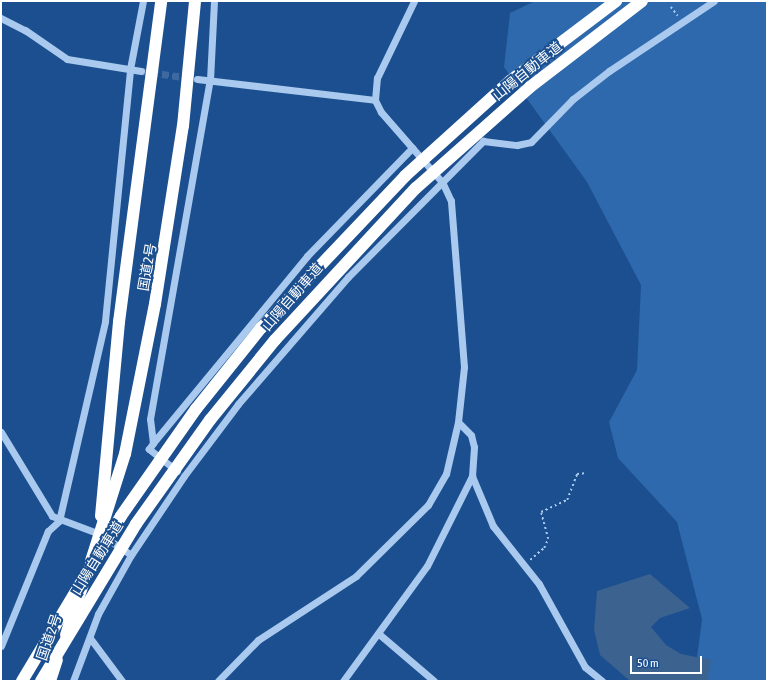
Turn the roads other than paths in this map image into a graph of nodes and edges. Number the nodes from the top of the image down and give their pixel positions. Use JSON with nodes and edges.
{"nodes":[{"id":1,"x":143,"y":1,"type":"edge"},
{"id":2,"x":161,"y":1,"type":"edge"},
{"id":3,"x":195,"y":1,"type":"edge"},
{"id":4,"x":214,"y":1,"type":"edge"},
{"id":5,"x":414,"y":1,"type":"edge"},
{"id":6,"x":616,"y":1,"type":"edge"},
{"id":7,"x":642,"y":1,"type":"edge"},
{"id":8,"x":714,"y":1,"type":"edge"},
{"id":9,"x":1,"y":18,"type":"edge"},
{"id":10,"x":130,"y":69,"type":"junction"},
{"id":11,"x":141,"y":71,"type":"tunnel mouth"},
{"id":12,"x":197,"y":79,"type":"tunnel mouth"},
{"id":13,"x":210,"y":80,"type":"junction"},
{"id":14,"x":375,"y":100,"type":"junction"},
{"id":15,"x":412,"y":148,"type":"junction"},
{"id":16,"x":442,"y":182,"type":"junction"},
{"id":17,"x":458,"y":422,"type":"junction"},
{"id":18,"x":1,"y":432,"type":"edge"},
{"id":19,"x":153,"y":443,"type":"junction"},
{"id":20,"x":184,"y":476,"type":"junction"},
{"id":21,"x":472,"y":476,"type":"junction"},
{"id":22,"x":59,"y":521,"type":"junction"},
{"id":23,"x":100,"y":534,"type":"junction"},
{"id":24,"x":131,"y":555,"type":"junction"},
{"id":25,"x":379,"y":634,"type":"junction"},
{"id":26,"x":90,"y":638,"type":"junction"},
{"id":27,"x":1,"y":646,"type":"edge"},
{"id":28,"x":22,"y":681,"type":"edge"},
{"id":29,"x":41,"y":681,"type":"edge"},
{"id":30,"x":50,"y":681,"type":"edge"},
{"id":31,"x":73,"y":681,"type":"edge"},
{"id":32,"x":122,"y":681,"type":"edge"},
{"id":33,"x":218,"y":681,"type":"edge"},
{"id":34,"x":343,"y":681,"type":"edge"},
{"id":35,"x":434,"y":681,"type":"edge"},
{"id":36,"x":602,"y":681,"type":"edge"}],
"edges":[{"from":1,"to":10,"type":"street"},
{"from":2,"to":23,"type":"highway","name":"国道2号"},
{"from":3,"to":23,"type":"highway","name":"国道2号"},
{"from":4,"to":13,"type":"street"},
{"from":5,"to":14,"type":"street"},
{"from":6,"to":28,"type":"highway","name":"山陽自動車道","bridge":true},
{"from":7,"to":29,"type":"highway","name":"山陽自動車道","bridge":true},
{"from":8,"to":16,"type":"street"},
{"from":9,"to":10,"type":"street"},
{"from":10,"to":11,"type":"street"},
{"from":10,"to":22,"type":"street"},
{"from":12,"to":13,"type":"street"},
{"from":13,"to":14,"type":"street"},
{"from":13,"to":19,"type":"street"},
{"from":14,"to":15,"type":"street"},
{"from":15,"to":16,"type":"street"},
{"from":15,"to":19,"type":"street"},
{"from":16,"to":17,"type":"street"},
{"from":16,"to":20,"type":"street"},
{"from":17,"to":21,"type":"street"},
{"from":17,"to":33,"type":"street"},
{"from":18,"to":22,"type":"street"},
{"from":19,"to":20,"type":"street"},
{"from":20,"to":24,"type":"street"},
{"from":21,"to":25,"type":"street"},
{"from":21,"to":36,"type":"street"},
{"from":22,"to":23,"type":"street"},
{"from":22,"to":27,"type":"street"},
{"from":23,"to":24,"type":"street"},
{"from":23,"to":30,"type":"highway","name":"国道2号"},
{"from":24,"to":26,"type":"street"},
{"from":25,"to":34,"type":"street"},
{"from":25,"to":35,"type":"street"},
{"from":26,"to":31,"type":"street"},
{"from":26,"to":32,"type":"street"}]}
